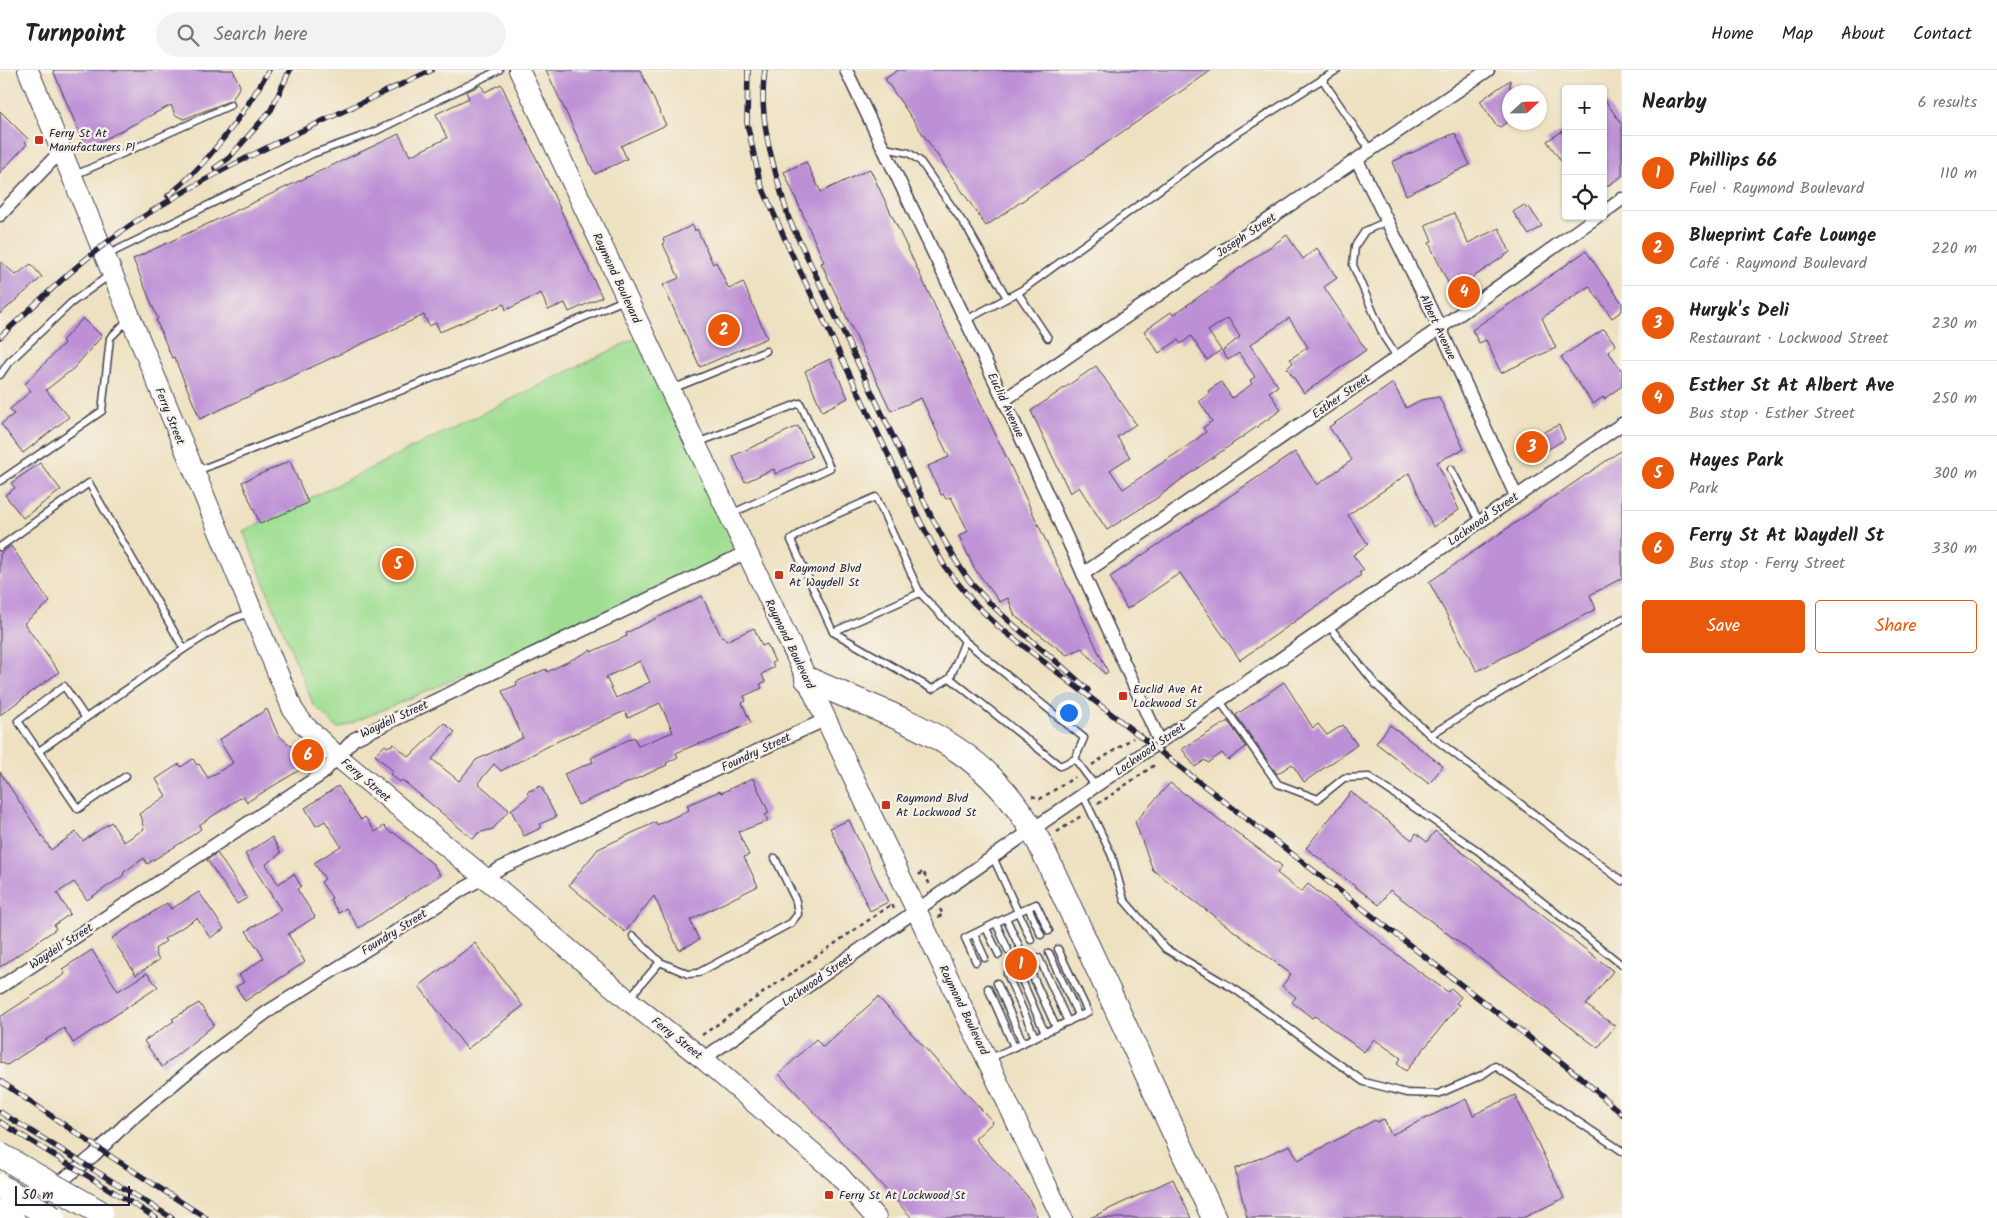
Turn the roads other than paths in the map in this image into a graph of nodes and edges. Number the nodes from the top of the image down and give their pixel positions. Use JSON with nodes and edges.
{"nodes":[{"id":1,"x":28,"y":70,"type":"edge"},
{"id":2,"x":499,"y":70,"type":"edge"},
{"id":3,"x":519,"y":70,"type":"edge"},
{"id":4,"x":1337,"y":70,"type":"edge"},
{"id":5,"x":1488,"y":70,"type":"edge"},
{"id":6,"x":850,"y":72,"type":"edge"},
{"id":7,"x":1322,"y":80,"type":"junction"},
{"id":8,"x":231,"y":105,"type":"dead end"},
{"id":9,"x":884,"y":148,"type":"junction"},
{"id":10,"x":1370,"y":150,"type":"junction"},
{"id":11,"x":61,"y":151,"type":"junction"},
{"id":12,"x":1357,"y":160,"type":"junction"},
{"id":13,"x":72,"y":177,"type":"junction"},
{"id":14,"x":1622,"y":199,"type":"edge"},
{"id":15,"x":1607,"y":209,"type":"edge"},
{"id":16,"x":0,"y":215,"type":"edge"},
{"id":17,"x":1592,"y":220,"type":"edge"},
{"id":18,"x":1387,"y":221,"type":"junction"},
{"id":19,"x":108,"y":265,"type":"junction"},
{"id":20,"x":1018,"y":292,"type":"junction"},
{"id":21,"x":1007,"y":298,"type":"junction"},
{"id":22,"x":626,"y":299,"type":"junction"},
{"id":23,"x":130,"y":318,"type":"junction"},
{"id":24,"x":966,"y":320,"type":"junction"},
{"id":25,"x":1440,"y":328,"type":"junction"},
{"id":26,"x":1048,"y":338,"type":"dead end"},
{"id":27,"x":766,"y":351,"type":"dead end"},
{"id":28,"x":1397,"y":357,"type":"junction"},
{"id":29,"x":0,"y":375,"type":"edge"},
{"id":30,"x":669,"y":390,"type":"junction"},
{"id":31,"x":1004,"y":400,"type":"junction"},
{"id":32,"x":1621,"y":427,"type":"edge"},
{"id":33,"x":694,"y":444,"type":"junction"},
{"id":34,"x":1451,"y":469,"type":"dead end"},
{"id":35,"x":193,"y":472,"type":"junction"},
{"id":36,"x":0,"y":481,"type":"edge"},
{"id":37,"x":1516,"y":496,"type":"junction"},
{"id":38,"x":728,"y":516,"type":"junction"},
{"id":39,"x":1479,"y":522,"type":"junction"},
{"id":40,"x":0,"y":547,"type":"edge"},
{"id":41,"x":746,"y":552,"type":"junction"},
{"id":42,"x":1083,"y":574,"type":"junction"},
{"id":43,"x":920,"y":593,"type":"junction"},
{"id":44,"x":252,"y":612,"type":"junction"},
{"id":45,"x":1622,"y":619,"type":"edge"},
{"id":46,"x":1329,"y":626,"type":"junction"},
{"id":47,"x":833,"y":632,"type":"junction"},
{"id":48,"x":965,"y":641,"type":"junction"},
{"id":49,"x":184,"y":649,"type":"junction"},
{"id":50,"x":950,"y":678,"type":"junction"},
{"id":51,"x":807,"y":679,"type":"junction"},
{"id":52,"x":1220,"y":701,"type":"junction"},
{"id":53,"x":85,"y":717,"type":"junction"},
{"id":54,"x":826,"y":719,"type":"junction"},
{"id":55,"x":1430,"y":735,"type":"junction"},
{"id":56,"x":1160,"y":742,"type":"junction"},
{"id":57,"x":39,"y":751,"type":"junction"},
{"id":58,"x":338,"y":757,"type":"junction"},
{"id":59,"x":1075,"y":759,"type":"junction"},
{"id":60,"x":126,"y":776,"type":"dead end"},
{"id":61,"x":1096,"y":787,"type":"junction"},
{"id":62,"x":1083,"y":795,"type":"junction"},
{"id":63,"x":1033,"y":829,"type":"junction"},
{"id":64,"x":993,"y":857,"type":"junction"},
{"id":65,"x":775,"y":858,"type":"dead end"},
{"id":66,"x":485,"y":878,"type":"junction"},
{"id":67,"x":1622,"y":881,"type":"edge"},
{"id":68,"x":1028,"y":907,"type":"junction"},
{"id":69,"x":916,"y":910,"type":"junction"},
{"id":70,"x":1018,"y":912,"type":"junction"},
{"id":71,"x":1006,"y":918,"type":"junction"},
{"id":72,"x":996,"y":923,"type":"junction"},
{"id":73,"x":986,"y":928,"type":"junction"},
{"id":74,"x":1049,"y":931,"type":"dead end"},
{"id":75,"x":974,"y":934,"type":"junction"},
{"id":76,"x":1041,"y":935,"type":"dead end"},
{"id":77,"x":633,"y":936,"type":"dead end"},
{"id":78,"x":1031,"y":940,"type":"dead end"},
{"id":79,"x":1019,"y":946,"type":"dead end"},
{"id":80,"x":1008,"y":950,"type":"dead end"},
{"id":81,"x":1058,"y":950,"type":"dead end"},
{"id":82,"x":1049,"y":953,"type":"dead end"},
{"id":83,"x":998,"y":955,"type":"dead end"},
{"id":84,"x":985,"y":958,"type":"dead end"},
{"id":85,"x":1039,"y":958,"type":"dead end"},
{"id":86,"x":660,"y":962,"type":"junction"},
{"id":87,"x":976,"y":962,"type":"dead end"},
{"id":88,"x":1027,"y":964,"type":"dead end"},
{"id":89,"x":1622,"y":965,"type":"edge"},
{"id":90,"x":1017,"y":969,"type":"dead end"},
{"id":91,"x":1007,"y":974,"type":"dead end"},
{"id":92,"x":996,"y":983,"type":"dead end"},
{"id":93,"x":0,"y":987,"type":"edge"},
{"id":94,"x":988,"y":988,"type":"dead end"},
{"id":95,"x":628,"y":1000,"type":"junction"},
{"id":96,"x":1079,"y":1017,"type":"junction"},
{"id":97,"x":1068,"y":1022,"type":"junction"},
{"id":98,"x":1056,"y":1027,"type":"junction"},
{"id":99,"x":1045,"y":1033,"type":"junction"},
{"id":100,"x":1035,"y":1037,"type":"junction"},
{"id":101,"x":1024,"y":1043,"type":"junction"},
{"id":102,"x":1014,"y":1047,"type":"junction"},
{"id":103,"x":703,"y":1059,"type":"junction"},
{"id":104,"x":988,"y":1060,"type":"junction"},
{"id":105,"x":1622,"y":1151,"type":"edge"},
{"id":106,"x":0,"y":1155,"type":"edge"},
{"id":107,"x":0,"y":1186,"type":"edge"},
{"id":108,"x":0,"y":1210,"type":"edge"},
{"id":109,"x":102,"y":1216,"type":"edge"},
{"id":110,"x":6,"y":1218,"type":"edge"},
{"id":111,"x":12,"y":1218,"type":"edge"},
{"id":112,"x":53,"y":1218,"type":"edge"},
{"id":113,"x":876,"y":1218,"type":"edge"},
{"id":114,"x":1062,"y":1218,"type":"edge"},
{"id":115,"x":1214,"y":1218,"type":"edge"}],
"edges":[{"from":1,"to":11,"type":"main road","name":"Ferry Street"},
{"from":2,"to":19,"type":"lane"},
{"from":3,"to":22,"type":"main road","name":"Raymond Boulevard"},
{"from":4,"to":7,"type":"lane"},
{"from":5,"to":10,"type":"street","name":"Joseph Street"},
{"from":6,"to":9,"type":"street","name":"Euclid Avenue"},
{"from":7,"to":10,"type":"lane"},
{"from":7,"to":20,"type":"lane"},
{"from":8,"to":13,"type":"lane"},
{"from":9,"to":21,"type":"lane"},
{"from":9,"to":24,"type":"street","name":"Euclid Avenue"},
{"from":10,"to":12,"type":"street","name":"Joseph Street"},
{"from":11,"to":13,"type":"main road","name":"Ferry Street"},
{"from":11,"to":16,"type":"street"},
{"from":12,"to":18,"type":"street","name":"Albert Avenue"},
{"from":12,"to":31,"type":"street","name":"Joseph Street"},
{"from":13,"to":19,"type":"main road","name":"Ferry Street"},
{"from":14,"to":15,"type":"street"},
{"from":17,"to":25,"type":"street","name":"Esther Street"},
{"from":18,"to":25,"type":"street","name":"Albert Avenue"},
{"from":18,"to":28,"type":"lane"},
{"from":19,"to":23,"type":"main road","name":"Ferry Street"},
{"from":19,"to":29,"type":"lane"},
{"from":20,"to":21,"type":"lane"},
{"from":20,"to":26,"type":"lane"},
{"from":21,"to":24,"type":"lane"},
{"from":22,"to":30,"type":"main road","name":"Raymond Boulevard"},
{"from":22,"to":35,"type":"lane"},
{"from":23,"to":35,"type":"main road","name":"Ferry Street"},
{"from":23,"to":36,"type":"lane"},
{"from":24,"to":31,"type":"street","name":"Euclid Avenue"},
{"from":25,"to":28,"type":"street","name":"Esther Street"},
{"from":25,"to":37,"type":"street","name":"Albert Avenue"},
{"from":27,"to":30,"type":"lane"},
{"from":28,"to":42,"type":"street","name":"Esther Street"},
{"from":30,"to":33,"type":"main road","name":"Raymond Boulevard"},
{"from":31,"to":42,"type":"street","name":"Euclid Avenue"},
{"from":32,"to":37,"type":"street","name":"Lockwood Street"},
{"from":33,"to":38,"type":"main road","name":"Raymond Boulevard"},
{"from":33,"to":38,"type":"lane"},
{"from":34,"to":39,"type":"lane"},
{"from":35,"to":44,"type":"main road","name":"Ferry Street"},
{"from":37,"to":39,"type":"street","name":"Lockwood Street"},
{"from":38,"to":41,"type":"main road","name":"Raymond Boulevard"},
{"from":39,"to":46,"type":"street","name":"Lockwood Street"},
{"from":40,"to":49,"type":"lane"},
{"from":41,"to":51,"type":"main road","name":"Raymond Boulevard"},
{"from":41,"to":58,"type":"street","name":"Waydell Street"},
{"from":42,"to":56,"type":"street","name":"Euclid Avenue"},
{"from":43,"to":47,"type":"lane"},
{"from":43,"to":47,"type":"lane"},
{"from":43,"to":48,"type":"lane"},
{"from":44,"to":49,"type":"lane"},
{"from":44,"to":58,"type":"main road","name":"Ferry Street"},
{"from":45,"to":55,"type":"lane"},
{"from":46,"to":52,"type":"street","name":"Lockwood Street"},
{"from":46,"to":55,"type":"lane"},
{"from":47,"to":50,"type":"lane"},
{"from":48,"to":50,"type":"lane"},
{"from":48,"to":59,"type":"lane"},
{"from":49,"to":53,"type":"lane"},
{"from":50,"to":59,"type":"lane"},
{"from":51,"to":54,"type":"main road","name":"Raymond Boulevard"},
{"from":51,"to":63,"type":"highway"},
{"from":52,"to":56,"type":"street","name":"Lockwood Street"},
{"from":52,"to":89,"type":"lane"},
{"from":53,"to":57,"type":"lane"},
{"from":53,"to":57,"type":"lane"},
{"from":54,"to":66,"type":"street","name":"Foundry Street"},
{"from":54,"to":69,"type":"main road","name":"Raymond Boulevard"},
{"from":55,"to":67,"type":"lane"},
{"from":56,"to":61,"type":"street","name":"Lockwood Street"},
{"from":57,"to":60,"type":"lane"},
{"from":58,"to":66,"type":"main road","name":"Ferry Street"},
{"from":58,"to":93,"type":"street","name":"Waydell Street"},
{"from":59,"to":61,"type":"lane"},
{"from":61,"to":62,"type":"street","name":"Lockwood Street"},
{"from":62,"to":63,"type":"street","name":"Lockwood Street"},
{"from":62,"to":105,"type":"lane"},
{"from":63,"to":64,"type":"street","name":"Lockwood Street"},
{"from":63,"to":115,"type":"highway"},
{"from":64,"to":69,"type":"street","name":"Lockwood Street"},
{"from":64,"to":70,"type":"lane"},
{"from":65,"to":86,"type":"lane"},
{"from":66,"to":95,"type":"main road","name":"Ferry Street"},
{"from":66,"to":110,"type":"street","name":"Foundry Street"},
{"from":68,"to":70,"type":"lane"},
{"from":68,"to":74,"type":"lane"},
{"from":68,"to":76,"type":"lane"},
{"from":69,"to":103,"type":"street","name":"Lockwood Street"},
{"from":69,"to":104,"type":"main road","name":"Raymond Boulevard"},
{"from":70,"to":71,"type":"lane"},
{"from":70,"to":78,"type":"lane"},
{"from":71,"to":72,"type":"lane"},
{"from":71,"to":79,"type":"lane"},
{"from":72,"to":73,"type":"lane"},
{"from":72,"to":80,"type":"lane"},
{"from":73,"to":75,"type":"lane"},
{"from":73,"to":83,"type":"lane"},
{"from":75,"to":84,"type":"lane"},
{"from":75,"to":87,"type":"lane"},
{"from":77,"to":86,"type":"lane"},
{"from":81,"to":96,"type":"lane"},
{"from":82,"to":96,"type":"lane"},
{"from":85,"to":97,"type":"lane"},
{"from":86,"to":95,"type":"lane"},
{"from":88,"to":98,"type":"lane"},
{"from":90,"to":99,"type":"lane"},
{"from":91,"to":100,"type":"lane"},
{"from":92,"to":101,"type":"lane"},
{"from":94,"to":102,"type":"lane"},
{"from":95,"to":103,"type":"main road","name":"Ferry Street"},
{"from":96,"to":97,"type":"lane"},
{"from":97,"to":98,"type":"lane"},
{"from":98,"to":99,"type":"lane"},
{"from":99,"to":100,"type":"lane"},
{"from":100,"to":101,"type":"lane"},
{"from":101,"to":102,"type":"lane"},
{"from":102,"to":104,"type":"lane"},
{"from":103,"to":113,"type":"main road","name":"Ferry Street"},
{"from":104,"to":114,"type":"main road","name":"Raymond Boulevard"},
{"from":106,"to":109,"type":"highway","bridge":true},
{"from":107,"to":112,"type":"highway","bridge":true},
{"from":108,"to":111,"type":"highway","bridge":true}]}
